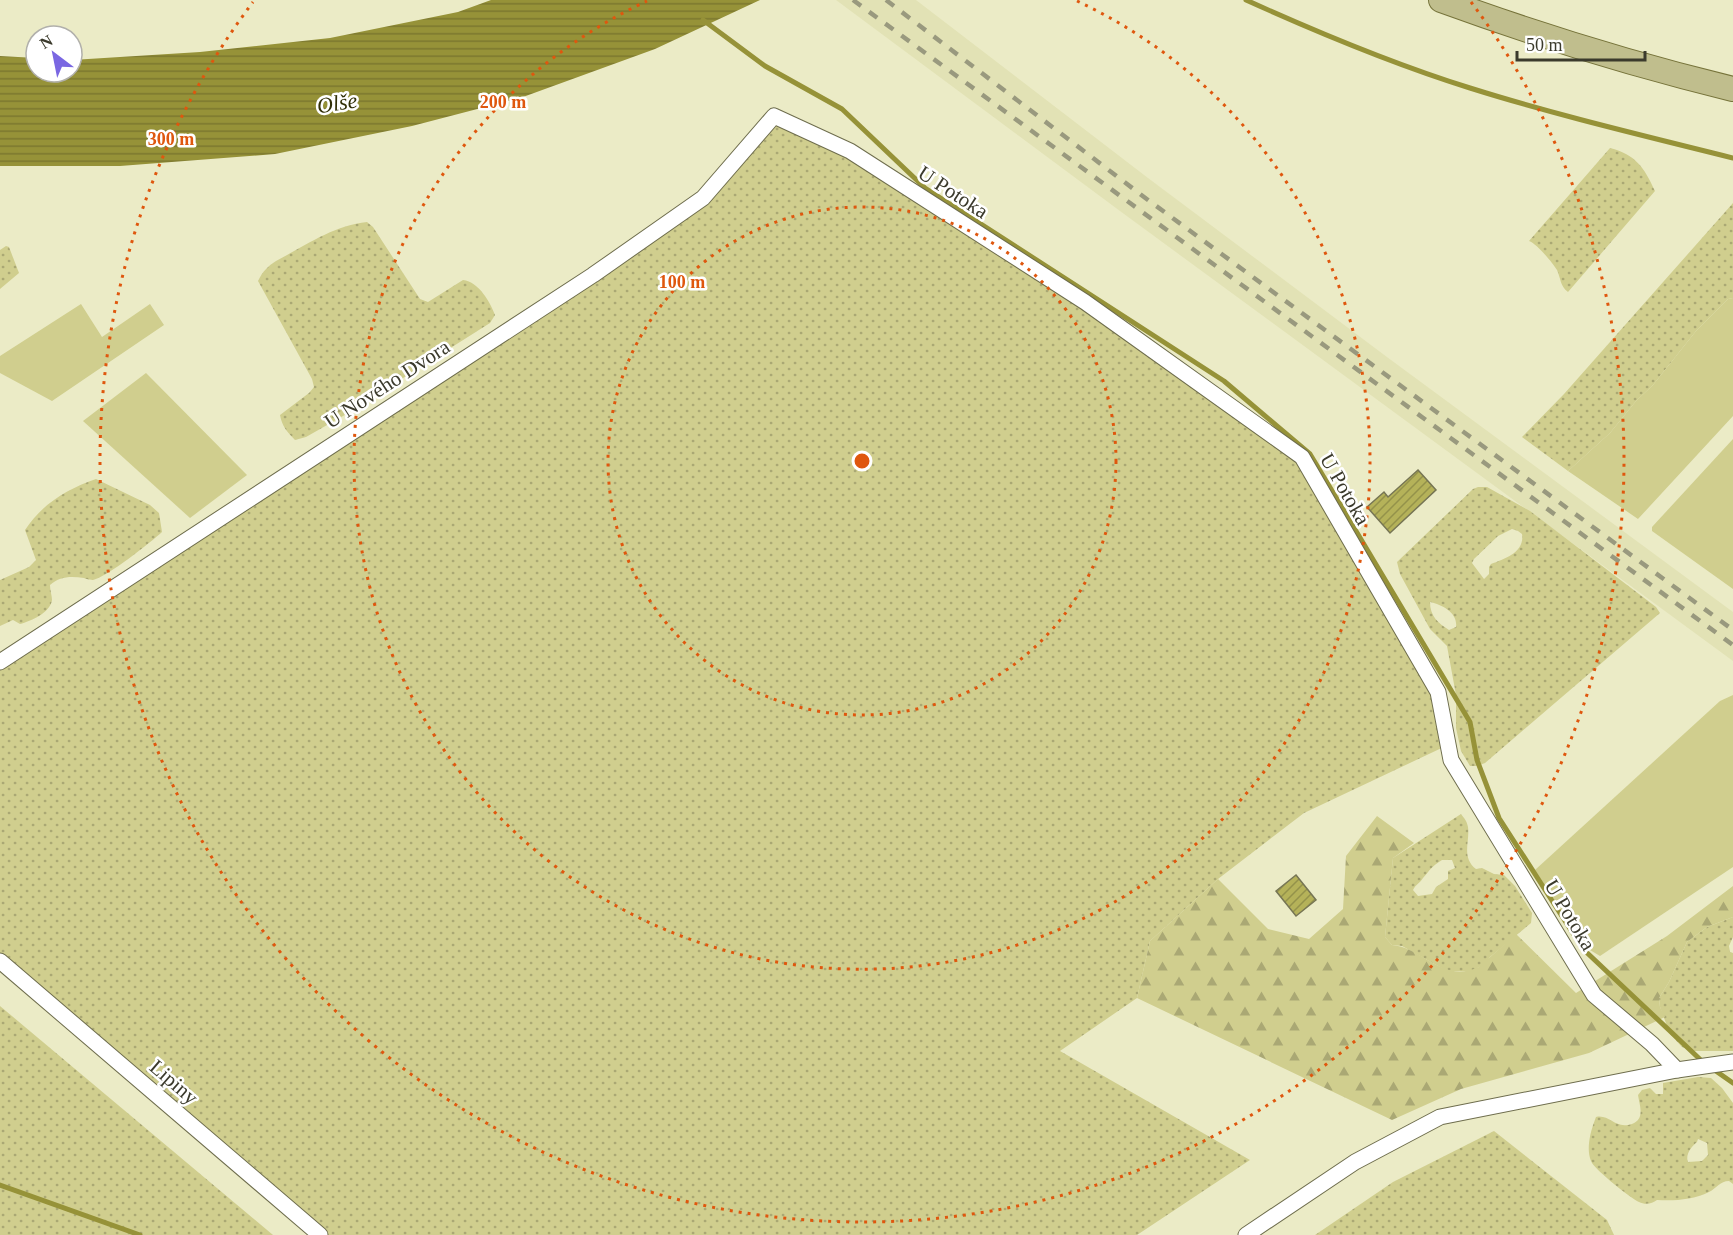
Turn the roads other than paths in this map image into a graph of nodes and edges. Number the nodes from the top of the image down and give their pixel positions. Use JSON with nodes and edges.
{"nodes":[{"id":1,"x":1441,"y":0,"type":"edge"},
{"id":2,"x":1733,"y":89,"type":"edge"},
{"id":3,"x":774,"y":116,"type":"joint"},
{"id":4,"x":0,"y":662,"type":"edge"},
{"id":5,"x":0,"y":961,"type":"edge"},
{"id":6,"x":1733,"y":1062,"type":"edge"},
{"id":7,"x":1677,"y":1070,"type":"junction"},
{"id":8,"x":320,"y":1235,"type":"edge"},
{"id":9,"x":1246,"y":1235,"type":"edge"}],
"edges":[{"from":1,"to":2,"type":"main road"},
{"from":3,"to":4,"type":"street","name":"U Nového Dvora"},
{"from":3,"to":7,"type":"street","name":"U Potoka"},
{"from":5,"to":8,"type":"street","name":"Lipiny"},
{"from":6,"to":7,"type":"street"},
{"from":7,"to":9,"type":"street"}]}
